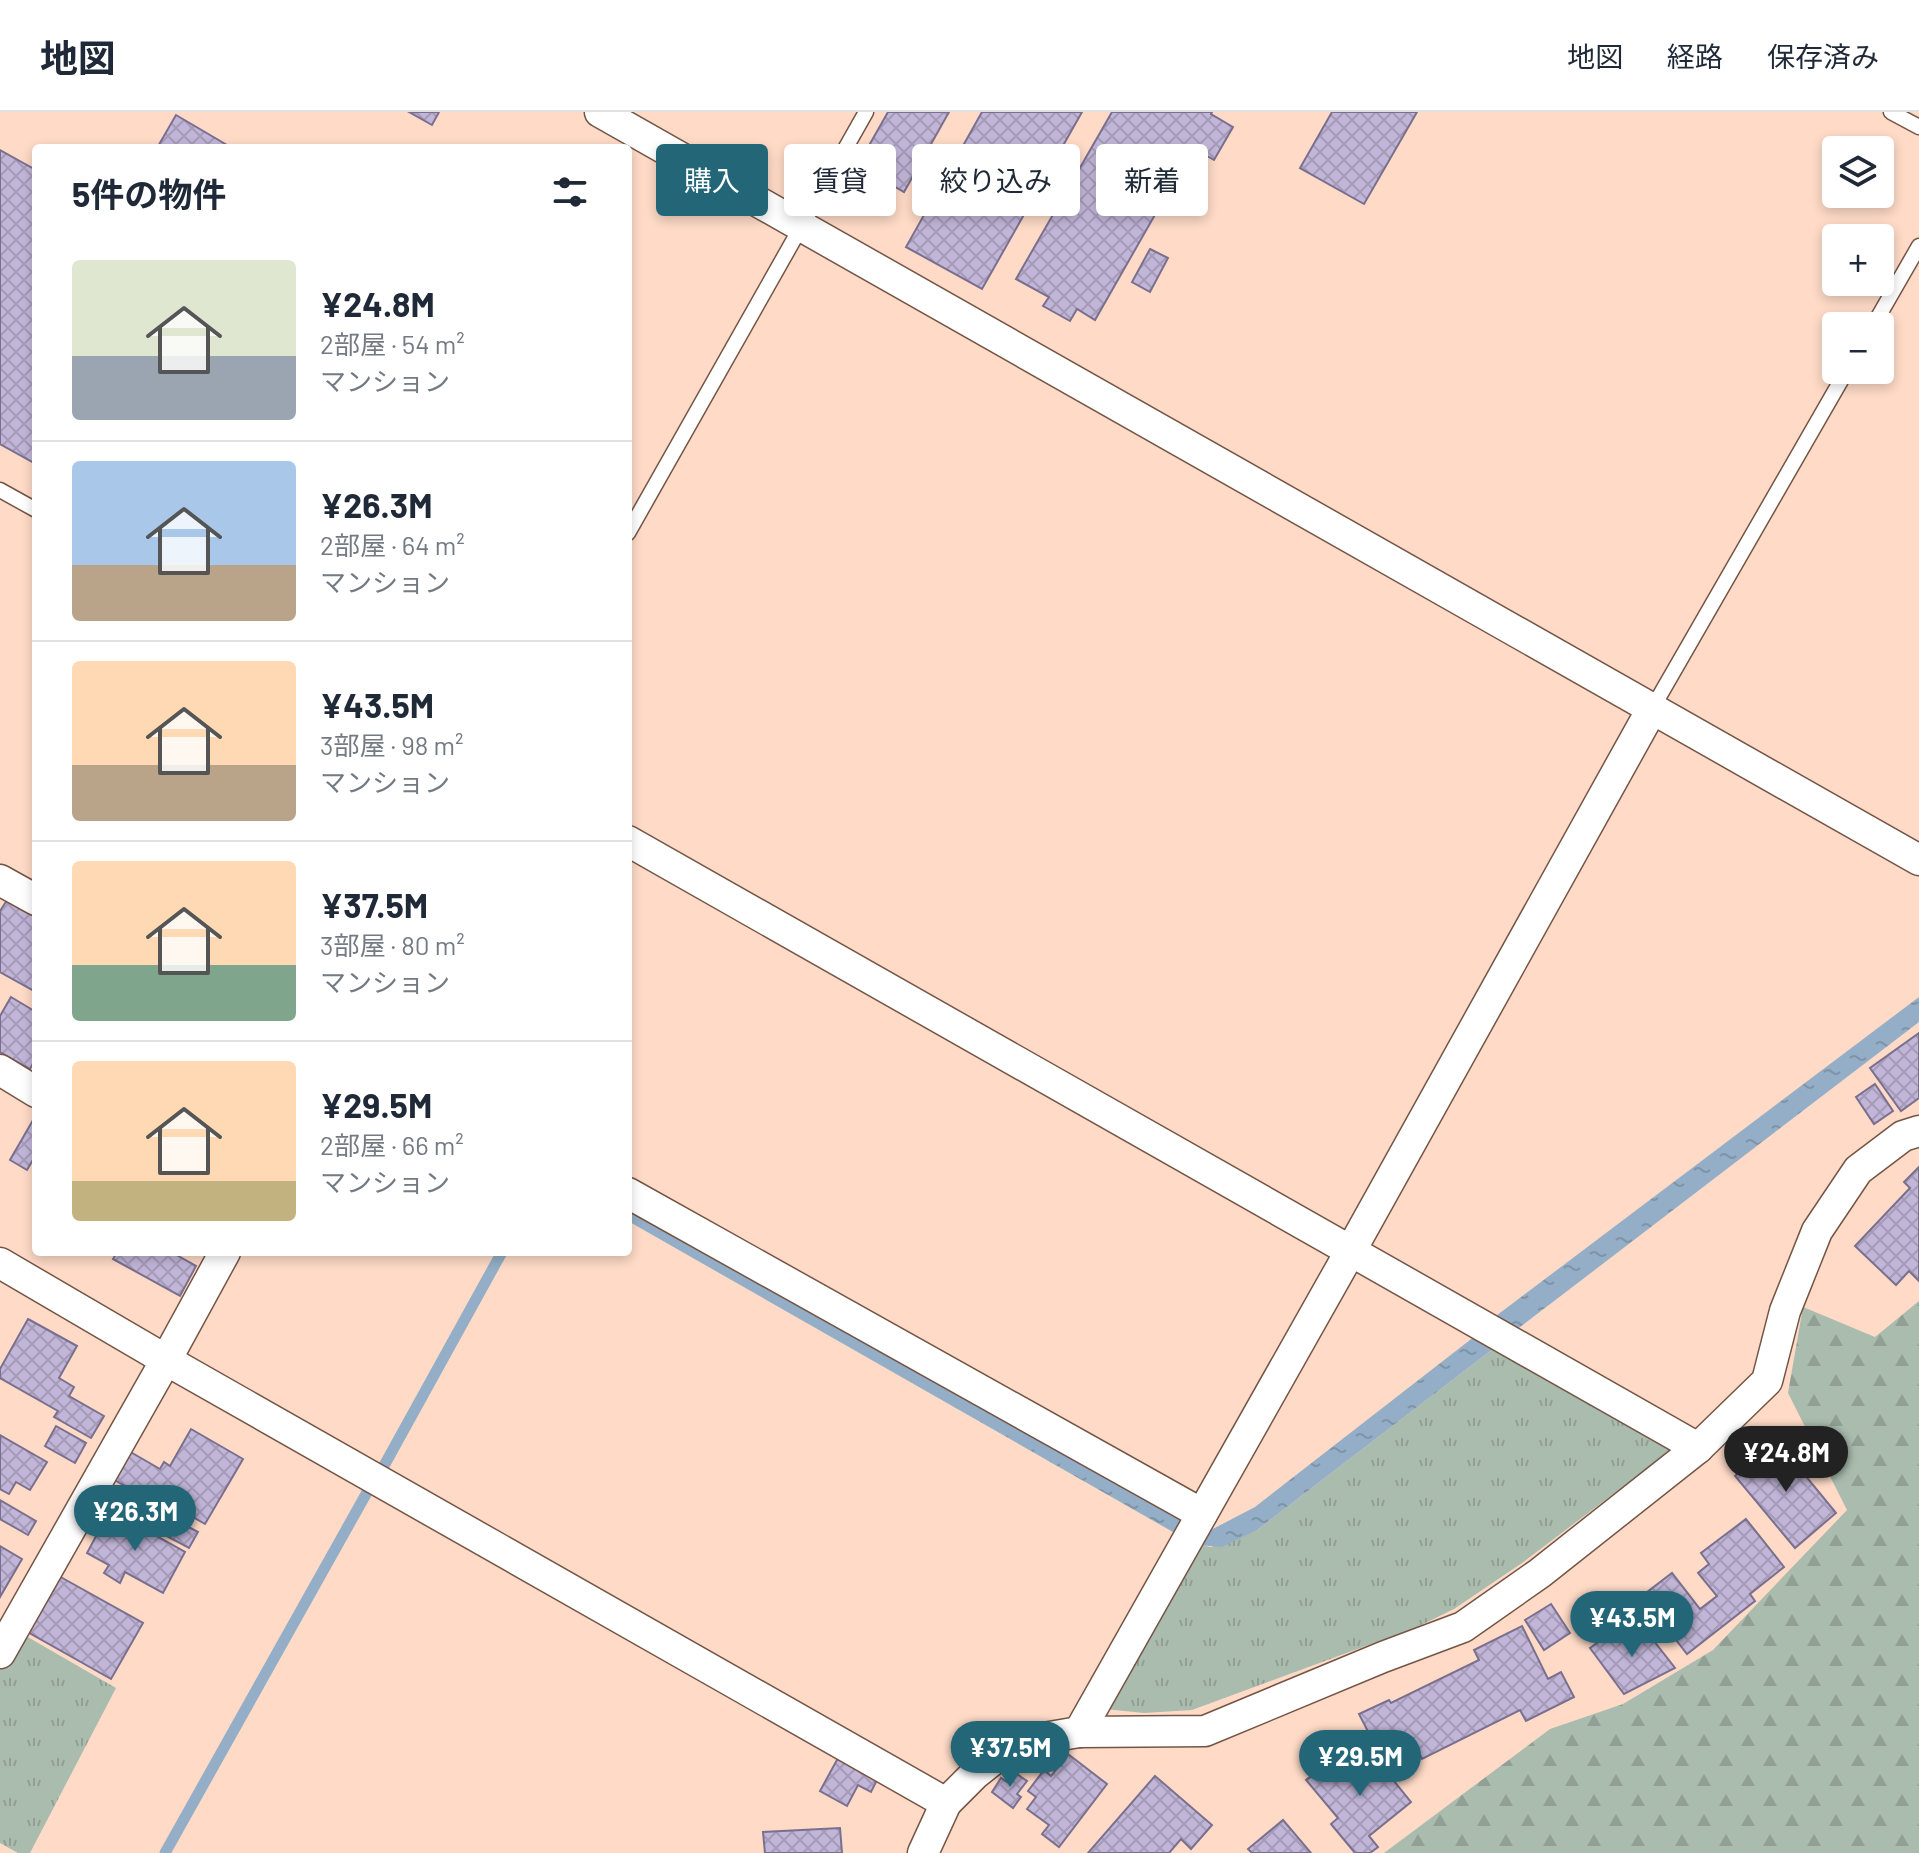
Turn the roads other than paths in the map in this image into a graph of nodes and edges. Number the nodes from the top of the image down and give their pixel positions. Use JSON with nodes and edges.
{"nodes":[{"id":1,"x":600,"y":112,"type":"edge"},
{"id":2,"x":866,"y":112,"type":"edge"},
{"id":3,"x":1891,"y":112,"type":"edge"},
{"id":4,"x":1919,"y":127,"type":"edge"},
{"id":5,"x":801,"y":225,"type":"junction"},
{"id":6,"x":1919,"y":246,"type":"edge"},
{"id":7,"x":1881,"y":312,"type":"edge"},
{"id":8,"x":1839,"y":384,"type":"edge"},
{"id":9,"x":0,"y":490,"type":"edge"},
{"id":10,"x":32,"y":508,"type":"edge"},
{"id":11,"x":632,"y":526,"type":"edge"},
{"id":12,"x":1652,"y":709,"type":"junction"},
{"id":13,"x":632,"y":843,"type":"edge"},
{"id":14,"x":1919,"y":860,"type":"edge"},
{"id":15,"x":0,"y":881,"type":"edge"},
{"id":16,"x":32,"y":898,"type":"edge"},
{"id":17,"x":0,"y":1070,"type":"edge"},
{"id":18,"x":32,"y":1090,"type":"edge"},
{"id":19,"x":1919,"y":1131,"type":"edge"},
{"id":20,"x":632,"y":1195,"type":"edge"},
{"id":21,"x":1350,"y":1252,"type":"junction"},
{"id":22,"x":223,"y":1256,"type":"edge"},
{"id":23,"x":0,"y":1263,"type":"edge"},
{"id":24,"x":166,"y":1360,"type":"junction"},
{"id":25,"x":1698,"y":1448,"type":"junction"},
{"id":26,"x":1202,"y":1514,"type":"junction"},
{"id":27,"x":0,"y":1653,"type":"edge"},
{"id":28,"x":1079,"y":1732,"type":"junction"},
{"id":29,"x":946,"y":1803,"type":"junction"},
{"id":30,"x":923,"y":1853,"type":"edge"}],
"edges":[{"from":1,"to":5,"type":"street"},
{"from":2,"to":5,"type":"lane"},
{"from":3,"to":4,"type":"lane"},
{"from":5,"to":11,"type":"lane"},
{"from":5,"to":12,"type":"street"},
{"from":6,"to":7,"type":"lane"},
{"from":8,"to":12,"type":"lane"},
{"from":9,"to":10,"type":"lane"},
{"from":12,"to":14,"type":"street"},
{"from":12,"to":21,"type":"street"},
{"from":13,"to":21,"type":"street"},
{"from":15,"to":16,"type":"street"},
{"from":17,"to":18,"type":"street"},
{"from":19,"to":25,"type":"street"},
{"from":20,"to":26,"type":"street"},
{"from":21,"to":25,"type":"street"},
{"from":21,"to":26,"type":"street"},
{"from":22,"to":24,"type":"street"},
{"from":23,"to":24,"type":"street"},
{"from":24,"to":27,"type":"street"},
{"from":24,"to":29,"type":"street"},
{"from":25,"to":28,"type":"street"},
{"from":26,"to":28,"type":"street"},
{"from":28,"to":29,"type":"street"},
{"from":29,"to":30,"type":"street"}]}
